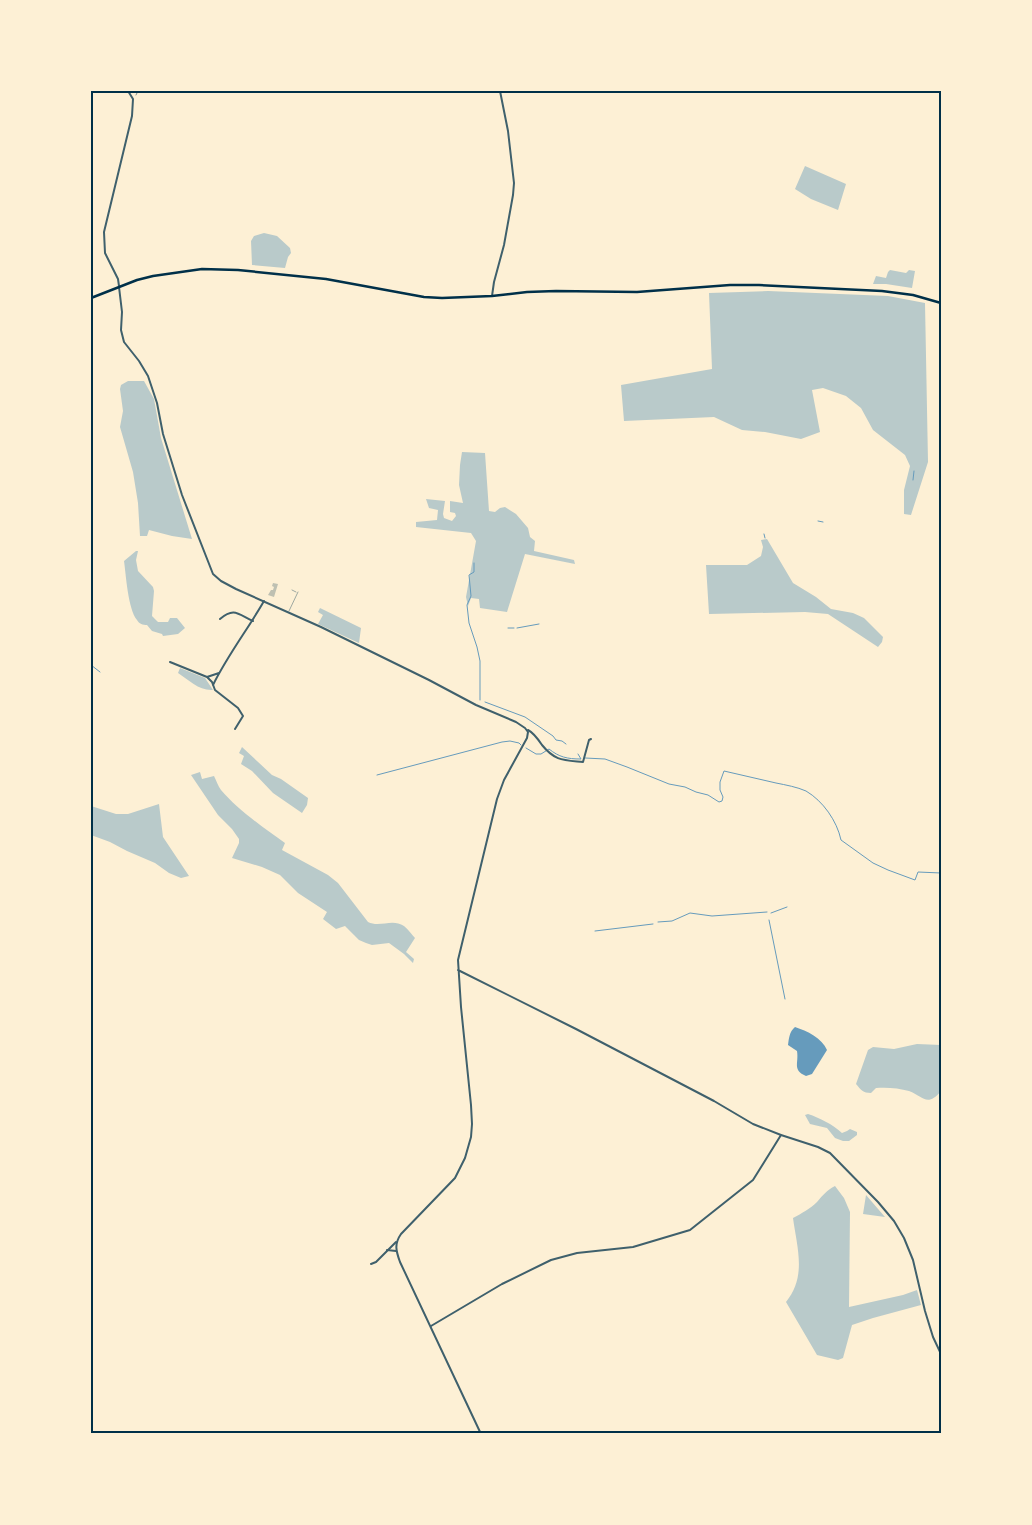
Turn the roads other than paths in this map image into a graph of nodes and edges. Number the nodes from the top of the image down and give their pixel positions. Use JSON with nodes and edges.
{"nodes":[{"id":1,"x":128,"y":91,"type":"edge"},
{"id":2,"x":500,"y":91,"type":"edge"},
{"id":3,"x":119,"y":286,"type":"junction"},
{"id":4,"x":492,"y":296,"type":"junction"},
{"id":5,"x":91,"y":298,"type":"edge"},
{"id":6,"x":941,"y":303,"type":"edge"},
{"id":7,"x":292,"y":590,"type":"dead end"},
{"id":8,"x":298,"y":592,"type":"junction"},
{"id":9,"x":300,"y":593,"type":"dead end"},
{"id":10,"x":264,"y":601,"type":"junction"},
{"id":11,"x":289,"y":613,"type":"junction"},
{"id":12,"x":220,"y":619,"type":"dead end"},
{"id":13,"x":253,"y":621,"type":"junction"},
{"id":14,"x":170,"y":662,"type":"dead end"},
{"id":15,"x":219,"y":673,"type":"junction"},
{"id":16,"x":207,"y":677,"type":"junction"},
{"id":17,"x":214,"y":684,"type":"junction"},
{"id":18,"x":235,"y":728,"type":"dead end"},
{"id":19,"x":527,"y":730,"type":"junction"},
{"id":20,"x":591,"y":738,"type":"dead end"},
{"id":21,"x":458,"y":970,"type":"junction"},
{"id":22,"x":781,"y":1135,"type":"junction"},
{"id":23,"x":396,"y":1242,"type":"junction"},
{"id":24,"x":387,"y":1250,"type":"junction"},
{"id":25,"x":396,"y":1251,"type":"junction"},
{"id":26,"x":370,"y":1264,"type":"dead end"},
{"id":27,"x":431,"y":1326,"type":"junction"},
{"id":28,"x":941,"y":1354,"type":"edge"},
{"id":29,"x":481,"y":1434,"type":"edge"}],
"edges":[{"from":1,"to":3,"type":"street"},
{"from":2,"to":4,"type":"street"},
{"from":3,"to":4,"type":"main road"},
{"from":3,"to":5,"type":"main road"},
{"from":3,"to":10,"type":"street"},
{"from":4,"to":6,"type":"main road"},
{"from":7,"to":8,"type":"lane"},
{"from":8,"to":9,"type":"lane"},
{"from":8,"to":11,"type":"lane"},
{"from":10,"to":11,"type":"street"},
{"from":10,"to":13,"type":"street"},
{"from":11,"to":19,"type":"street"},
{"from":12,"to":13,"type":"street"},
{"from":13,"to":15,"type":"street"},
{"from":14,"to":16,"type":"street"},
{"from":15,"to":16,"type":"street"},
{"from":15,"to":17,"type":"street"},
{"from":16,"to":17,"type":"street"},
{"from":17,"to":18,"type":"street"},
{"from":19,"to":20,"type":"street"},
{"from":19,"to":21,"type":"street"},
{"from":21,"to":22,"type":"street"},
{"from":21,"to":23,"type":"street"},
{"from":22,"to":27,"type":"street"},
{"from":22,"to":28,"type":"street"},
{"from":23,"to":24,"type":"street"},
{"from":23,"to":25,"type":"street"},
{"from":24,"to":25,"type":"street"},
{"from":24,"to":26,"type":"street"},
{"from":25,"to":27,"type":"street"},
{"from":27,"to":29,"type":"street"}]}
